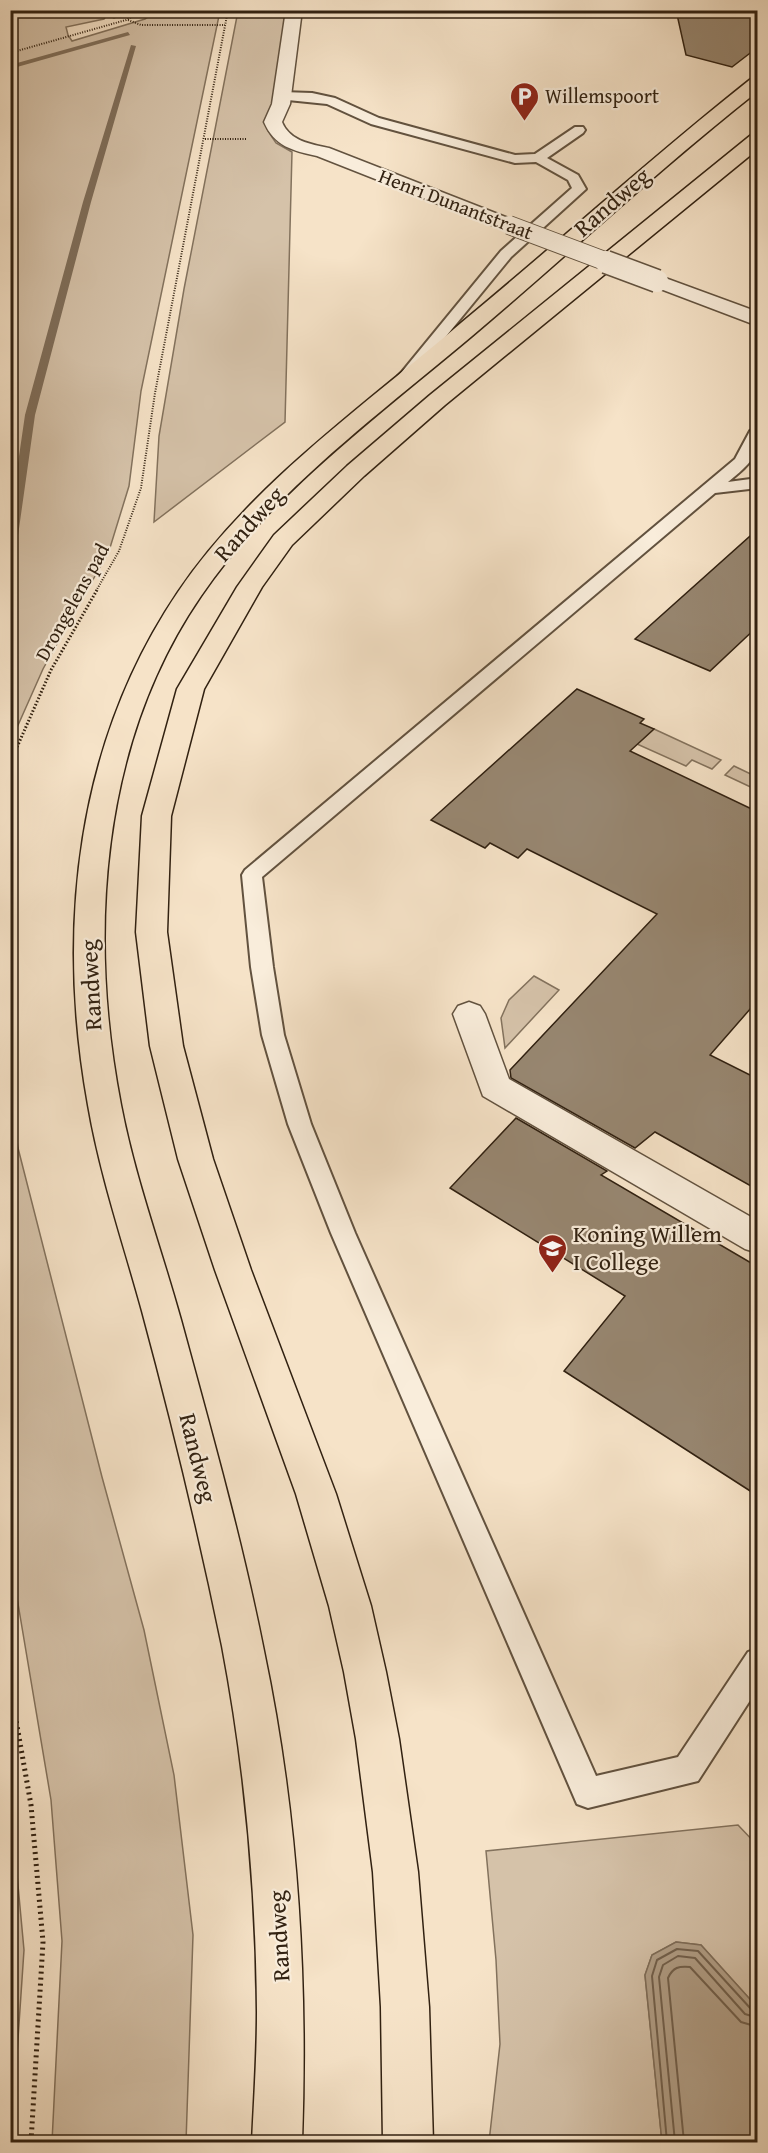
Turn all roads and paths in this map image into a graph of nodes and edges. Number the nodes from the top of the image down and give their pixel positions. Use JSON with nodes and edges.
{"nodes":[{"id":1,"x":146,"y":10,"type":"edge"},
{"id":2,"x":228,"y":10,"type":"edge"},
{"id":3,"x":294,"y":10,"type":"edge"},
{"id":4,"x":126,"y":20,"type":"junction"},
{"id":5,"x":225,"y":25,"type":"junction"},
{"id":6,"x":10,"y":53,"type":"edge"},
{"id":7,"x":758,"y":82,"type":"edge"},
{"id":8,"x":281,"y":100,"type":"junction"},
{"id":9,"x":579,"y":130,"type":"dead end"},
{"id":10,"x":758,"y":139,"type":"edge"},
{"id":11,"x":538,"y":158,"type":"junction"},
{"id":12,"x":758,"y":320,"type":"edge"},
{"id":13,"x":392,"y":393,"type":"junction"},
{"id":14,"x":758,"y":431,"type":"edge"},
{"id":15,"x":758,"y":483,"type":"edge"},
{"id":16,"x":709,"y":489,"type":"junction"},
{"id":17,"x":10,"y":763,"type":"edge"},
{"id":18,"x":469,"y":1014,"type":"dead end"},
{"id":19,"x":758,"y":1239,"type":"edge"},
{"id":20,"x":758,"y":1662,"type":"edge"},
{"id":21,"x":10,"y":1686,"type":"edge"},
{"id":22,"x":32,"y":2142,"type":"edge"},
{"id":23,"x":277,"y":2142,"type":"edge"},
{"id":24,"x":408,"y":2142,"type":"edge"}],
"edges":[{"from":1,"to":4,"type":"path"},
{"from":2,"to":5,"type":"path","name":"Drongelens pad"},
{"from":3,"to":8,"type":"street","name":"Henri Dunantstraat"},
{"from":4,"to":5,"type":"path"},
{"from":4,"to":6,"type":"path"},
{"from":5,"to":17,"type":"path","name":"Drongelens pad"},
{"from":7,"to":13,"type":"main road","name":"Randweg"},
{"from":8,"to":11,"type":"lane"},
{"from":8,"to":12,"type":"street","name":"Henri Dunantstraat","bridge":true},
{"from":9,"to":11,"type":"lane"},
{"from":10,"to":24,"type":"main road","name":"Randweg"},
{"from":11,"to":13,"type":"lane"},
{"from":13,"to":23,"type":"main road","name":"Randweg"},
{"from":14,"to":16,"type":"lane"},
{"from":15,"to":16,"type":"lane"},
{"from":16,"to":20,"type":"lane"},
{"from":18,"to":19,"type":"street"},
{"from":21,"to":22,"type":"path"}]}
